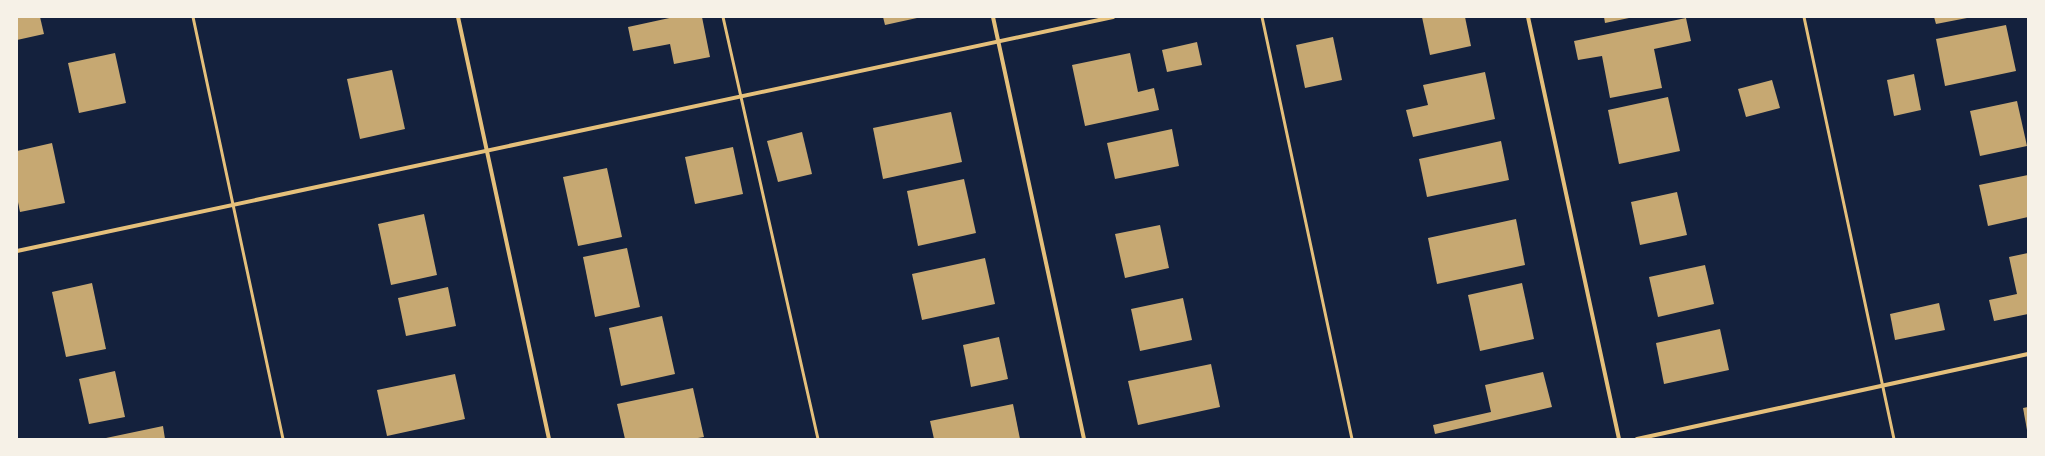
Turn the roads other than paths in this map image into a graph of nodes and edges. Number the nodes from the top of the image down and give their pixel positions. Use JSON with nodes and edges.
{"nodes":[{"id":1,"x":194,"y":17,"type":"edge"},
{"id":2,"x":458,"y":17,"type":"edge"},
{"id":3,"x":723,"y":17,"type":"edge"},
{"id":4,"x":993,"y":17,"type":"edge"},
{"id":5,"x":1113,"y":17,"type":"edge"},
{"id":6,"x":1262,"y":17,"type":"edge"},
{"id":7,"x":1528,"y":17,"type":"edge"},
{"id":8,"x":1804,"y":17,"type":"edge"},
{"id":9,"x":999,"y":42,"type":"junction"},
{"id":10,"x":740,"y":97,"type":"junction"},
{"id":11,"x":487,"y":151,"type":"junction"},
{"id":12,"x":234,"y":205,"type":"junction"},
{"id":13,"x":17,"y":251,"type":"edge"},
{"id":14,"x":2028,"y":354,"type":"edge"},
{"id":15,"x":1883,"y":386,"type":"junction"},
{"id":16,"x":283,"y":439,"type":"edge"},
{"id":17,"x":549,"y":439,"type":"edge"},
{"id":18,"x":818,"y":439,"type":"edge"},
{"id":19,"x":1084,"y":439,"type":"edge"},
{"id":20,"x":1352,"y":439,"type":"edge"},
{"id":21,"x":1619,"y":439,"type":"edge"},
{"id":22,"x":1637,"y":439,"type":"edge"},
{"id":23,"x":1894,"y":439,"type":"edge"}],
"edges":[{"from":1,"to":12,"type":"lane"},
{"from":2,"to":11,"type":"street"},
{"from":3,"to":10,"type":"lane"},
{"from":4,"to":9,"type":"street"},
{"from":5,"to":9,"type":"street"},
{"from":6,"to":20,"type":"lane"},
{"from":7,"to":21,"type":"street"},
{"from":8,"to":15,"type":"lane"},
{"from":9,"to":10,"type":"street"},
{"from":9,"to":19,"type":"street"},
{"from":10,"to":11,"type":"street"},
{"from":10,"to":18,"type":"lane"},
{"from":11,"to":12,"type":"street"},
{"from":11,"to":17,"type":"street"},
{"from":12,"to":13,"type":"street"},
{"from":12,"to":16,"type":"lane"},
{"from":14,"to":15,"type":"street"},
{"from":15,"to":22,"type":"street"},
{"from":15,"to":23,"type":"lane"}]}
